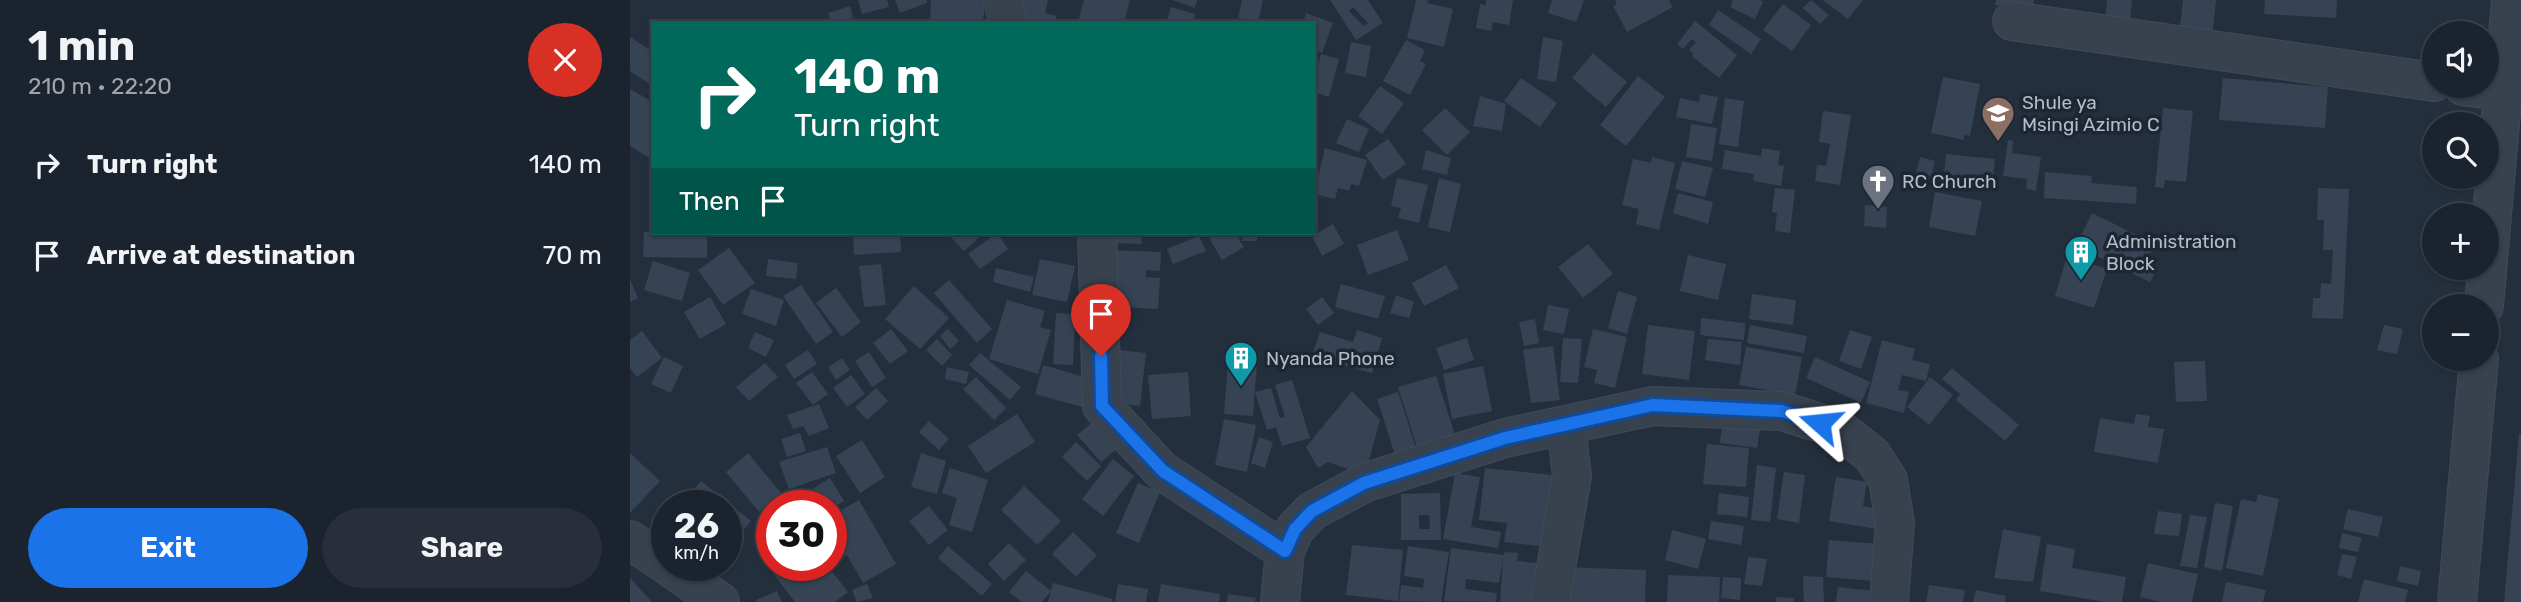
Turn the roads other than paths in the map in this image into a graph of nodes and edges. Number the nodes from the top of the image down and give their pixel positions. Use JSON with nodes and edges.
{"nodes":[{"id":1,"x":1003,"y":0,"type":"edge"},
{"id":2,"x":2511,"y":0,"type":"edge"},
{"id":3,"x":1008,"y":21,"type":"edge"},
{"id":4,"x":2012,"y":21,"type":"dead end"},
{"id":5,"x":2422,"y":80,"type":"edge"},
{"id":6,"x":2499,"y":91,"type":"edge"},
{"id":7,"x":2504,"y":92,"type":"junction"},
{"id":8,"x":1097,"y":235,"type":"edge"},
{"id":9,"x":2485,"y":294,"type":"edge"},
{"id":10,"x":2478,"y":371,"type":"edge"},
{"id":11,"x":1566,"y":425,"type":"junction"},
{"id":12,"x":630,"y":540,"type":"edge"},
{"id":13,"x":1285,"y":551,"type":"junction"},
{"id":14,"x":651,"y":554,"type":"edge"},
{"id":15,"x":690,"y":581,"type":"edge"},
{"id":16,"x":720,"y":602,"type":"edge"},
{"id":17,"x":1280,"y":602,"type":"edge"},
{"id":18,"x":1550,"y":602,"type":"edge"},
{"id":19,"x":1889,"y":602,"type":"edge"},
{"id":20,"x":2457,"y":602,"type":"edge"}],
"edges":[{"from":1,"to":3,"type":"street"},
{"from":2,"to":7,"type":"street"},
{"from":4,"to":5,"type":"street"},
{"from":6,"to":7,"type":"street"},
{"from":7,"to":9,"type":"street"},
{"from":8,"to":13,"type":"street"},
{"from":10,"to":20,"type":"street"},
{"from":11,"to":13,"type":"street"},
{"from":11,"to":18,"type":"street"},
{"from":11,"to":19,"type":"street"},
{"from":12,"to":14,"type":"street"},
{"from":13,"to":17,"type":"street"},
{"from":15,"to":16,"type":"street"}]}
